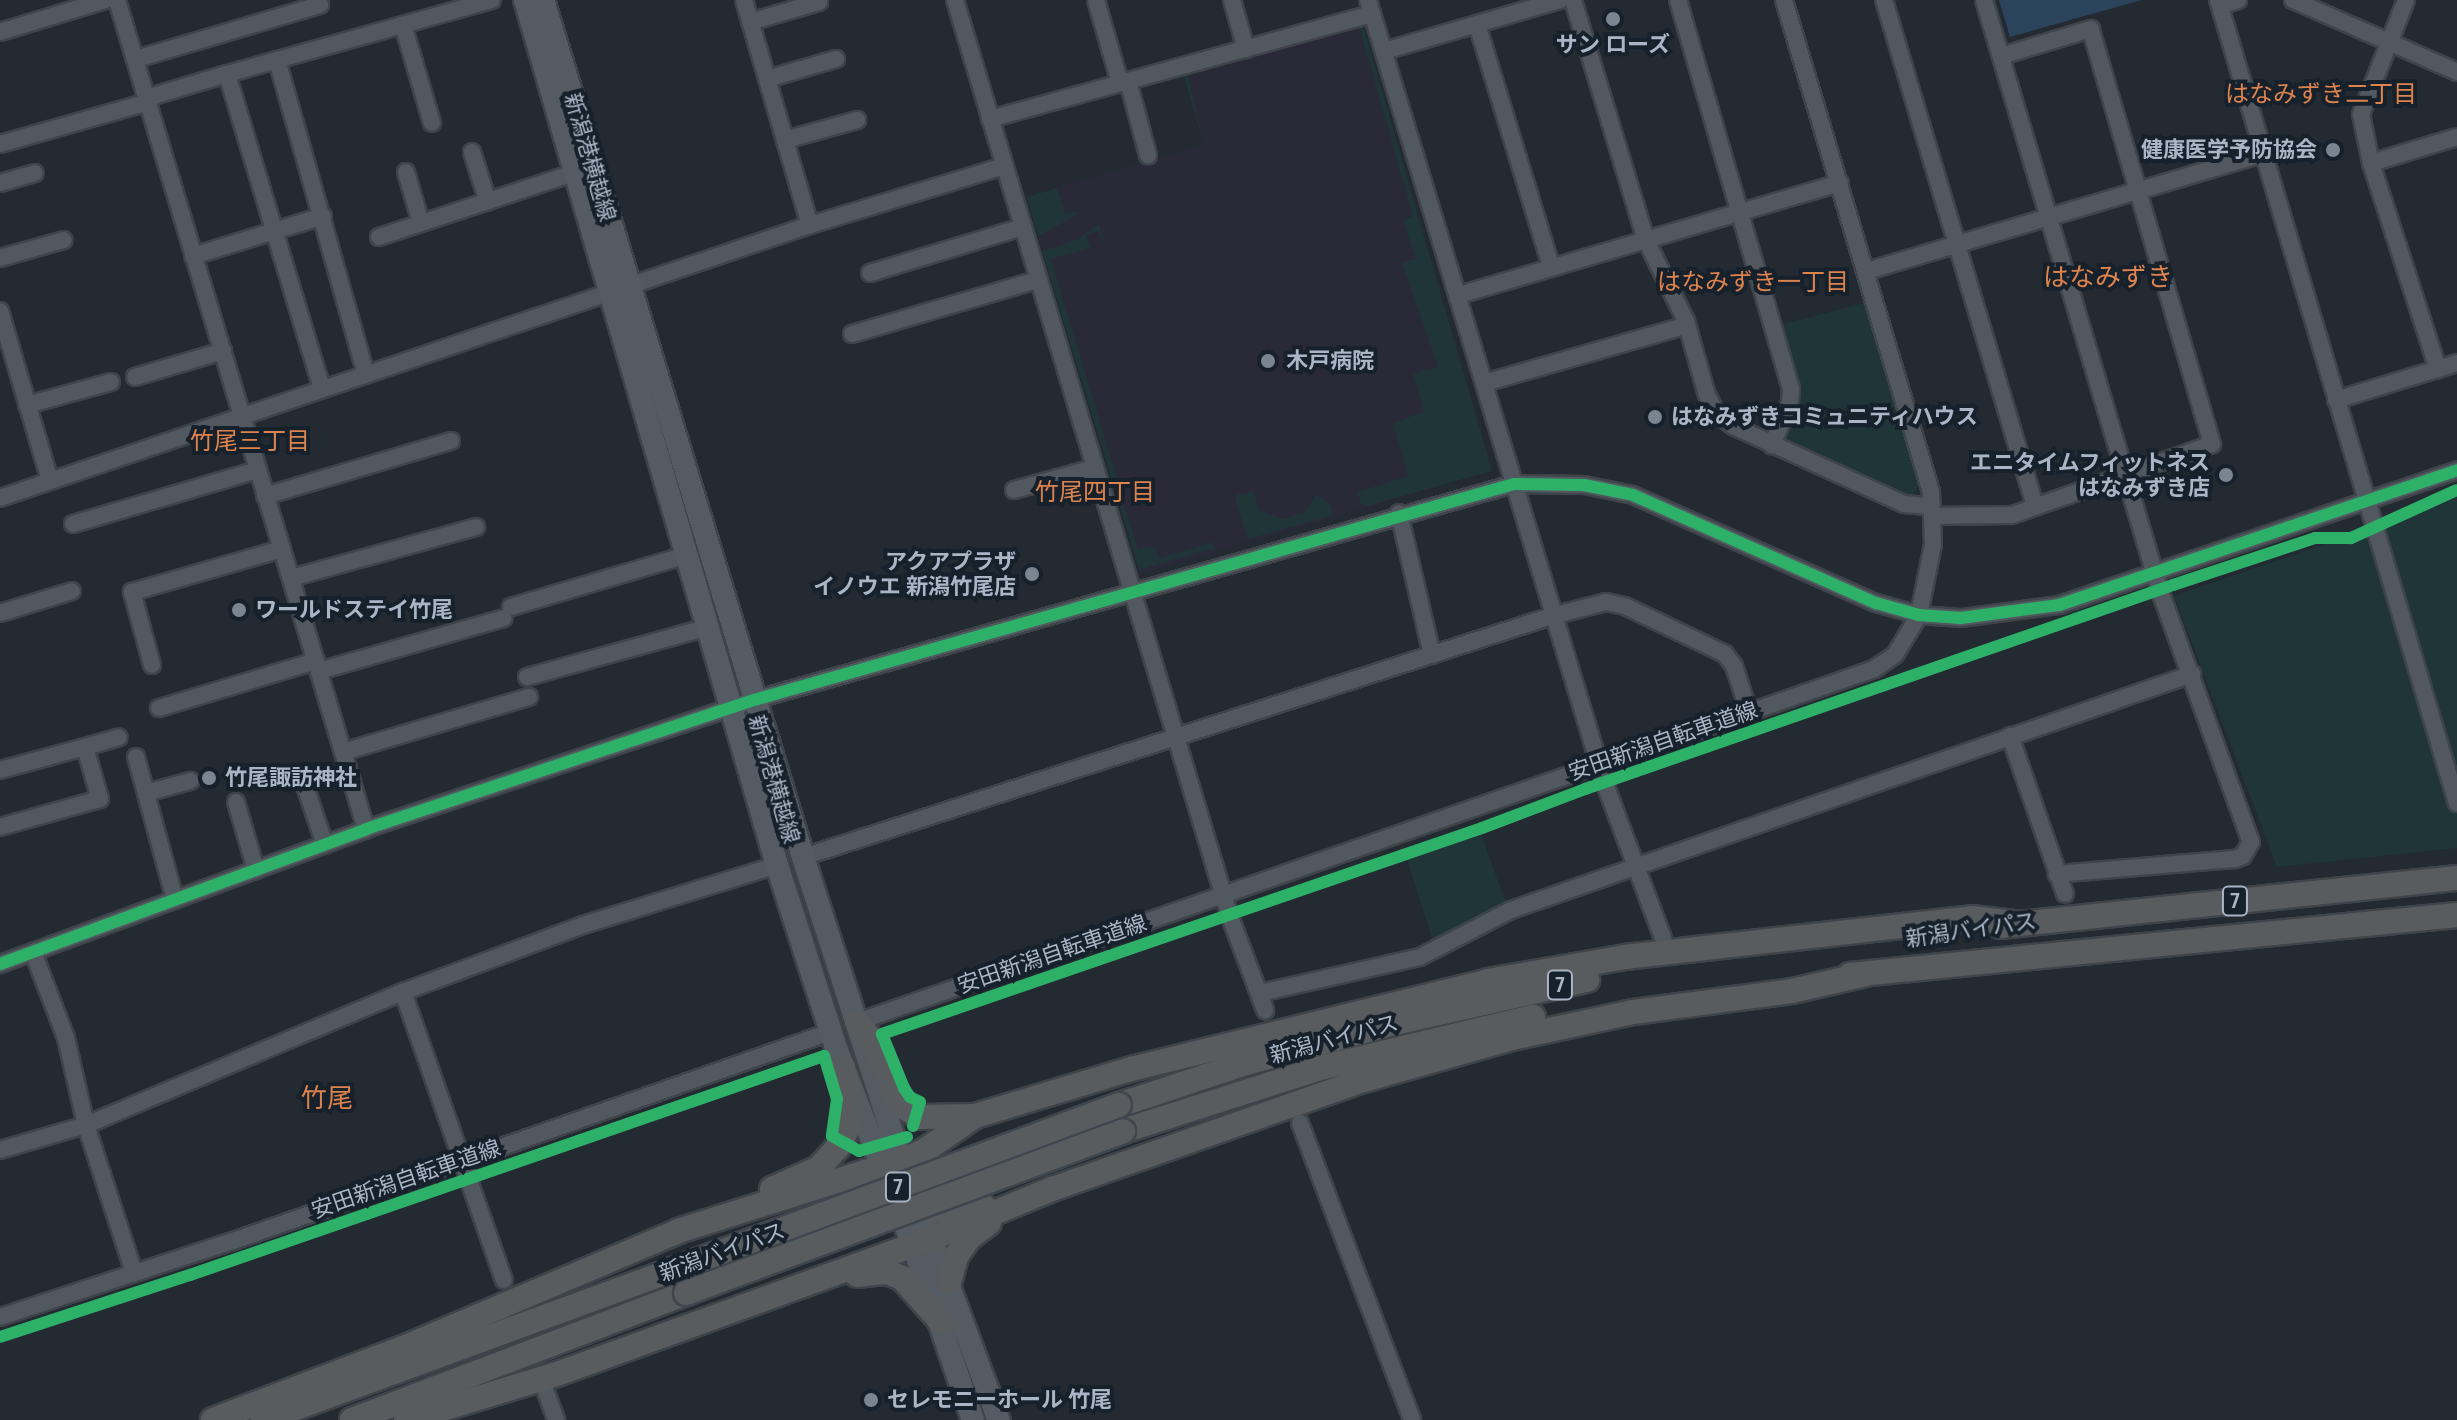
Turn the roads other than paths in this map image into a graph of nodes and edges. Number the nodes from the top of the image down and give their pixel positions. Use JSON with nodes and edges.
{"nodes":[{"id":1,"x":105,"y":0,"type":"edge"},
{"id":2,"x":117,"y":0,"type":"edge"},
{"id":3,"x":492,"y":0,"type":"edge"},
{"id":4,"x":525,"y":0,"type":"edge"},
{"id":5,"x":543,"y":0,"type":"edge"},
{"id":6,"x":744,"y":0,"type":"edge"},
{"id":7,"x":955,"y":0,"type":"edge"},
{"id":8,"x":1096,"y":0,"type":"edge"},
{"id":9,"x":1232,"y":0,"type":"edge"},
{"id":10,"x":1560,"y":0,"type":"edge"},
{"id":11,"x":1573,"y":0,"type":"edge"},
{"id":12,"x":1678,"y":0,"type":"edge"},
{"id":13,"x":1784,"y":0,"type":"edge"},
{"id":14,"x":1884,"y":0,"type":"edge"},
{"id":15,"x":1984,"y":0,"type":"edge"},
{"id":16,"x":2238,"y":0,"type":"edge"},
{"id":17,"x":2293,"y":0,"type":"edge"},
{"id":18,"x":2406,"y":0,"type":"edge"},
{"id":19,"x":819,"y":2,"type":"edge"},
{"id":20,"x":2219,"y":3,"type":"edge"},
{"id":21,"x":320,"y":5,"type":"dead end"},
{"id":22,"x":1370,"y":7,"type":"edge"},
{"id":23,"x":750,"y":22,"type":"junction"},
{"id":24,"x":1477,"y":24,"type":"junction"},
{"id":25,"x":403,"y":25,"type":"junction"},
{"id":26,"x":0,"y":32,"type":"edge"},
{"id":27,"x":2390,"y":45,"type":"junction"},
{"id":28,"x":1246,"y":49,"type":"junction"},
{"id":29,"x":1384,"y":51,"type":"junction"},
{"id":30,"x":2001,"y":56,"type":"junction"},
{"id":31,"x":136,"y":59,"type":"junction"},
{"id":32,"x":836,"y":59,"type":"dead end"},
{"id":33,"x":277,"y":60,"type":"junction"},
{"id":34,"x":2457,"y":72,"type":"edge"},
{"id":35,"x":227,"y":74,"type":"junction"},
{"id":36,"x":767,"y":79,"type":"junction"},
{"id":37,"x":1124,"y":82,"type":"junction"},
{"id":38,"x":148,"y":102,"type":"junction"},
{"id":39,"x":990,"y":119,"type":"junction"},
{"id":40,"x":857,"y":120,"type":"dead end"},
{"id":41,"x":432,"y":123,"type":"dead end"},
{"id":42,"x":2457,"y":137,"type":"edge"},
{"id":43,"x":785,"y":140,"type":"junction"},
{"id":44,"x":0,"y":144,"type":"edge"},
{"id":45,"x":472,"y":152,"type":"dead end"},
{"id":46,"x":2262,"y":154,"type":"junction"},
{"id":47,"x":1148,"y":155,"type":"dead end"},
{"id":48,"x":2371,"y":163,"type":"junction"},
{"id":49,"x":1004,"y":166,"type":"junction"},
{"id":50,"x":406,"y":172,"type":"dead end"},
{"id":51,"x":35,"y":173,"type":"dead end"},
{"id":52,"x":574,"y":173,"type":"junction"},
{"id":53,"x":0,"y":183,"type":"edge"},
{"id":54,"x":1840,"y":183,"type":"junction"},
{"id":55,"x":2139,"y":191,"type":"junction"},
{"id":56,"x":488,"y":202,"type":"junction"},
{"id":57,"x":1738,"y":212,"type":"junction"},
{"id":58,"x":323,"y":216,"type":"junction"},
{"id":59,"x":2048,"y":218,"type":"junction"},
{"id":60,"x":421,"y":223,"type":"junction"},
{"id":61,"x":810,"y":225,"type":"junction"},
{"id":62,"x":1022,"y":227,"type":"junction"},
{"id":63,"x":274,"y":232,"type":"junction"},
{"id":64,"x":379,"y":237,"type":"dead end"},
{"id":65,"x":64,"y":240,"type":"dead end"},
{"id":66,"x":1646,"y":240,"type":"junction"},
{"id":67,"x":1957,"y":244,"type":"junction"},
{"id":68,"x":193,"y":256,"type":"junction"},
{"id":69,"x":0,"y":258,"type":"edge"},
{"id":70,"x":1551,"y":266,"type":"junction"},
{"id":71,"x":1867,"y":271,"type":"junction"},
{"id":72,"x":870,"y":273,"type":"dead end"},
{"id":73,"x":1037,"y":280,"type":"junction"},
{"id":74,"x":631,"y":286,"type":"junction"},
{"id":75,"x":609,"y":294,"type":"junction"},
{"id":76,"x":1459,"y":295,"type":"junction"},
{"id":77,"x":0,"y":311,"type":"edge"},
{"id":78,"x":1687,"y":325,"type":"junction"},
{"id":79,"x":852,"y":334,"type":"dead end"},
{"id":80,"x":223,"y":351,"type":"junction"},
{"id":81,"x":6,"y":356,"type":"edge"},
{"id":82,"x":2457,"y":363,"type":"edge"},
{"id":83,"x":2438,"y":369,"type":"junction"},
{"id":84,"x":366,"y":374,"type":"junction"},
{"id":85,"x":135,"y":377,"type":"dead end"},
{"id":86,"x":111,"y":382,"type":"dead end"},
{"id":87,"x":1484,"y":383,"type":"junction"},
{"id":88,"x":322,"y":389,"type":"junction"},
{"id":89,"x":2336,"y":400,"type":"junction"},
{"id":90,"x":27,"y":405,"type":"junction"},
{"id":91,"x":240,"y":418,"type":"junction"},
{"id":92,"x":451,"y":441,"type":"dead end"},
{"id":93,"x":1772,"y":445,"type":"junction"},
{"id":94,"x":1094,"y":468,"type":"junction"},
{"id":95,"x":258,"y":470,"type":"junction"},
{"id":96,"x":2457,"y":470,"type":"edge"},
{"id":97,"x":2126,"y":474,"type":"junction"},
{"id":98,"x":50,"y":481,"type":"junction"},
{"id":99,"x":1514,"y":484,"type":"junction"},
{"id":100,"x":1014,"y":490,"type":"dead end"},
{"id":101,"x":265,"y":496,"type":"junction"},
{"id":102,"x":0,"y":498,"type":"edge"},
{"id":103,"x":2366,"y":503,"type":"junction"},
{"id":104,"x":2035,"y":506,"type":"junction"},
{"id":105,"x":1930,"y":511,"type":"junction"},
{"id":106,"x":1399,"y":513,"type":"junction"},
{"id":107,"x":73,"y":524,"type":"dead end"},
{"id":108,"x":476,"y":527,"type":"dead end"},
{"id":109,"x":282,"y":549,"type":"junction"},
{"id":110,"x":687,"y":555,"type":"junction"},
{"id":111,"x":2155,"y":573,"type":"junction"},
{"id":112,"x":291,"y":578,"type":"junction"},
{"id":113,"x":72,"y":591,"type":"dead end"},
{"id":114,"x":1131,"y":593,"type":"junction"},
{"id":115,"x":0,"y":613,"type":"edge"},
{"id":116,"x":1919,"y":615,"type":"junction"},
{"id":117,"x":1552,"y":616,"type":"junction"},
{"id":118,"x":709,"y":627,"type":"junction"},
{"id":119,"x":1432,"y":655,"type":"junction"},
{"id":120,"x":152,"y":665,"type":"dead end"},
{"id":121,"x":317,"y":666,"type":"junction"},
{"id":122,"x":2192,"y":674,"type":"junction"},
{"id":123,"x":527,"y":677,"type":"dead end"},
{"id":124,"x":529,"y":697,"type":"dead end"},
{"id":125,"x":744,"y":704,"type":"junction"},
{"id":126,"x":159,"y":708,"type":"dead end"},
{"id":127,"x":1749,"y":712,"type":"junction"},
{"id":128,"x":1177,"y":736,"type":"junction"},
{"id":129,"x":2010,"y":736,"type":"junction"},
{"id":130,"x":119,"y":737,"type":"dead end"},
{"id":131,"x":85,"y":747,"type":"junction"},
{"id":132,"x":343,"y":752,"type":"junction"},
{"id":133,"x":136,"y":757,"type":"dead end"},
{"id":134,"x":1598,"y":763,"type":"junction"},
{"id":135,"x":0,"y":770,"type":"edge"},
{"id":136,"x":190,"y":781,"type":"dead end"},
{"id":137,"x":305,"y":786,"type":"dead end"},
{"id":138,"x":146,"y":793,"type":"junction"},
{"id":139,"x":236,"y":802,"type":"dead end"},
{"id":140,"x":2457,"y":803,"type":"edge"},
{"id":141,"x":0,"y":827,"type":"edge"},
{"id":142,"x":366,"y":829,"type":"junction"},
{"id":143,"x":325,"y":845,"type":"junction"},
{"id":144,"x":803,"y":857,"type":"junction"},
{"id":145,"x":777,"y":865,"type":"junction"},
{"id":146,"x":1638,"y":866,"type":"junction"},
{"id":147,"x":256,"y":870,"type":"junction"},
{"id":148,"x":2057,"y":874,"type":"junction"},
{"id":149,"x":2457,"y":878,"type":"edge"},
{"id":150,"x":2065,"y":894,"type":"dead end"},
{"id":151,"x":1225,"y":895,"type":"junction"},
{"id":152,"x":175,"y":900,"type":"junction"},
{"id":153,"x":2457,"y":915,"type":"edge"},
{"id":154,"x":2014,"y":923,"type":"junction"},
{"id":155,"x":1663,"y":938,"type":"dead end"},
{"id":156,"x":33,"y":952,"type":"junction"},
{"id":157,"x":0,"y":964,"type":"edge"},
{"id":158,"x":1866,"y":974,"type":"junction"},
{"id":159,"x":403,"y":992,"type":"junction"},
{"id":160,"x":1260,"y":993,"type":"junction"},
{"id":161,"x":1265,"y":1010,"type":"dead end"},
{"id":162,"x":857,"y":1022,"type":"junction"},
{"id":163,"x":830,"y":1032,"type":"junction"},
{"id":164,"x":843,"y":1067,"type":"junction"},
{"id":165,"x":975,"y":1116,"type":"junction"},
{"id":166,"x":1300,"y":1123,"type":"dead end"},
{"id":167,"x":86,"y":1125,"type":"junction"},
{"id":168,"x":0,"y":1150,"type":"edge"},
{"id":169,"x":462,"y":1160,"type":"junction"},
{"id":170,"x":893,"y":1164,"type":"junction"},
{"id":171,"x":1052,"y":1189,"type":"junction"},
{"id":172,"x":1011,"y":1209,"type":"junction"},
{"id":173,"x":913,"y":1214,"type":"junction"},
{"id":174,"x":678,"y":1231,"type":"junction"},
{"id":175,"x":923,"y":1242,"type":"junction"},
{"id":176,"x":134,"y":1273,"type":"junction"},
{"id":177,"x":833,"y":1273,"type":"junction"},
{"id":178,"x":504,"y":1280,"type":"tunnel mouth"},
{"id":179,"x":949,"y":1283,"type":"junction"},
{"id":180,"x":790,"y":1289,"type":"junction"},
{"id":181,"x":0,"y":1317,"type":"edge"},
{"id":182,"x":941,"y":1322,"type":"junction"},
{"id":183,"x":546,"y":1392,"type":"tunnel mouth"},
{"id":184,"x":213,"y":1420,"type":"edge"},
{"id":185,"x":263,"y":1420,"type":"edge"},
{"id":186,"x":352,"y":1420,"type":"edge"},
{"id":187,"x":406,"y":1420,"type":"edge"},
{"id":188,"x":556,"y":1420,"type":"edge"},
{"id":189,"x":973,"y":1420,"type":"edge"},
{"id":190,"x":999,"y":1420,"type":"edge"},
{"id":191,"x":1412,"y":1420,"type":"edge"}],
"edges":[{"from":1,"to":26,"type":"street"},
{"from":2,"to":31,"type":"street"},
{"from":3,"to":25,"type":"street"},
{"from":4,"to":52,"type":"main road","name":"新潟港横越線"},
{"from":5,"to":74,"type":"main road","name":"新潟港横越線"},
{"from":6,"to":23,"type":"street"},
{"from":7,"to":39,"type":"street"},
{"from":8,"to":37,"type":"street"},
{"from":9,"to":28,"type":"street"},
{"from":10,"to":24,"type":"street"},
{"from":11,"to":66,"type":"street"},
{"from":12,"to":57,"type":"street"},
{"from":13,"to":54,"type":"street"},
{"from":14,"to":67,"type":"street"},
{"from":15,"to":30,"type":"street"},
{"from":16,"to":20,"type":"street"},
{"from":17,"to":27,"type":"street"},
{"from":18,"to":27,"type":"street"},
{"from":19,"to":23,"type":"street"},
{"from":20,"to":46,"type":"street"},
{"from":21,"to":31,"type":"street"},
{"from":22,"to":28,"type":"street"},
{"from":22,"to":29,"type":"street"},
{"from":23,"to":36,"type":"street"},
{"from":24,"to":29,"type":"street"},
{"from":24,"to":70,"type":"street"},
{"from":25,"to":33,"type":"street"},
{"from":25,"to":41,"type":"street"},
{"from":27,"to":34,"type":"street"},
{"from":27,"to":48,"type":"street"},
{"from":28,"to":37,"type":"street"},
{"from":29,"to":76,"type":"street"},
{"from":30,"to":55,"type":"street"},
{"from":30,"to":59,"type":"street"},
{"from":31,"to":38,"type":"street"},
{"from":32,"to":36,"type":"street"},
{"from":33,"to":35,"type":"street"},
{"from":33,"to":58,"type":"street"},
{"from":35,"to":38,"type":"street"},
{"from":35,"to":63,"type":"street"},
{"from":36,"to":43,"type":"street"},
{"from":37,"to":39,"type":"street"},
{"from":37,"to":47,"type":"street"},
{"from":38,"to":44,"type":"street"},
{"from":38,"to":68,"type":"street"},
{"from":39,"to":49,"type":"street"},
{"from":40,"to":43,"type":"street"},
{"from":42,"to":48,"type":"street"},
{"from":43,"to":61,"type":"street"},
{"from":45,"to":56,"type":"street"},
{"from":46,"to":55,"type":"street"},
{"from":46,"to":89,"type":"street"},
{"from":48,"to":83,"type":"street"},
{"from":49,"to":61,"type":"street"},
{"from":49,"to":62,"type":"street"},
{"from":50,"to":60,"type":"street"},
{"from":51,"to":53,"type":"street"},
{"from":52,"to":56,"type":"street"},
{"from":52,"to":75,"type":"main road","name":"新潟港横越線"},
{"from":54,"to":57,"type":"street"},
{"from":54,"to":71,"type":"street"},
{"from":55,"to":59,"type":"street"},
{"from":55,"to":97,"type":"street"},
{"from":56,"to":60,"type":"street"},
{"from":57,"to":66,"type":"street"},
{"from":57,"to":93,"type":"street"},
{"from":58,"to":63,"type":"street"},
{"from":58,"to":84,"type":"street"},
{"from":59,"to":67,"type":"street"},
{"from":59,"to":97,"type":"street"},
{"from":60,"to":64,"type":"street"},
{"from":61,"to":74,"type":"street"},
{"from":62,"to":72,"type":"street"},
{"from":62,"to":73,"type":"street"},
{"from":63,"to":68,"type":"street"},
{"from":63,"to":88,"type":"street"},
{"from":65,"to":69,"type":"street"},
{"from":66,"to":70,"type":"street"},
{"from":66,"to":78,"type":"street"},
{"from":67,"to":71,"type":"street"},
{"from":67,"to":104,"type":"street"},
{"from":68,"to":80,"type":"street"},
{"from":70,"to":76,"type":"street"},
{"from":71,"to":105,"type":"street"},
{"from":73,"to":79,"type":"street"},
{"from":73,"to":94,"type":"street"},
{"from":74,"to":75,"type":"street"},
{"from":74,"to":125,"type":"main road","name":"新潟港横越線"},
{"from":75,"to":84,"type":"street"},
{"from":75,"to":110,"type":"main road","name":"新潟港横越線"},
{"from":76,"to":87,"type":"street"},
{"from":77,"to":81,"type":"street"},
{"from":78,"to":87,"type":"street"},
{"from":78,"to":93,"type":"street"},
{"from":80,"to":85,"type":"street"},
{"from":80,"to":91,"type":"street"},
{"from":81,"to":90,"type":"street"},
{"from":82,"to":83,"type":"street"},
{"from":83,"to":89,"type":"street"},
{"from":84,"to":88,"type":"street"},
{"from":86,"to":90,"type":"street"},
{"from":87,"to":99,"type":"street"},
{"from":88,"to":91,"type":"street"},
{"from":89,"to":103,"type":"street"},
{"from":90,"to":98,"type":"street"},
{"from":91,"to":95,"type":"street"},
{"from":91,"to":98,"type":"street"},
{"from":92,"to":101,"type":"street"},
{"from":93,"to":105,"type":"street"},
{"from":94,"to":100,"type":"street"},
{"from":94,"to":114,"type":"street"},
{"from":95,"to":101,"type":"street"},
{"from":95,"to":107,"type":"street"},
{"from":96,"to":103,"type":"street"},
{"from":97,"to":104,"type":"street"},
{"from":97,"to":111,"type":"street"},
{"from":98,"to":102,"type":"street"},
{"from":99,"to":106,"type":"street"},
{"from":99,"to":116,"type":"street"},
{"from":99,"to":117,"type":"street"},
{"from":101,"to":109,"type":"street"},
{"from":103,"to":111,"type":"street"},
{"from":103,"to":140,"type":"street"},
{"from":104,"to":105,"type":"street"},
{"from":105,"to":116,"type":"street"},
{"from":106,"to":114,"type":"street"},
{"from":106,"to":119,"type":"street"},
{"from":108,"to":112,"type":"street"},
{"from":109,"to":112,"type":"street"},
{"from":109,"to":120,"type":"street"},
{"from":110,"to":118,"type":"main road","name":"新潟港横越線"},
{"from":110,"to":121,"type":"street"},
{"from":111,"to":116,"type":"street"},
{"from":111,"to":122,"type":"street"},
{"from":112,"to":121,"type":"street"},
{"from":113,"to":115,"type":"street"},
{"from":114,"to":125,"type":"street"},
{"from":114,"to":128,"type":"street"},
{"from":116,"to":127,"type":"street"},
{"from":117,"to":119,"type":"street"},
{"from":117,"to":127,"type":"street"},
{"from":117,"to":134,"type":"street"},
{"from":118,"to":123,"type":"street"},
{"from":118,"to":125,"type":"main road","name":"新潟港横越線"},
{"from":119,"to":128,"type":"street"},
{"from":121,"to":126,"type":"street"},
{"from":121,"to":132,"type":"street"},
{"from":122,"to":129,"type":"street"},
{"from":122,"to":148,"type":"street"},
{"from":124,"to":132,"type":"street"},
{"from":125,"to":142,"type":"street"},
{"from":125,"to":144,"type":"main road","name":"新潟港横越線"},
{"from":125,"to":145,"type":"main road","name":"新潟港横越線"},
{"from":127,"to":134,"type":"street"},
{"from":128,"to":144,"type":"street"},
{"from":128,"to":151,"type":"street"},
{"from":129,"to":146,"type":"street"},
{"from":129,"to":148,"type":"street"},
{"from":130,"to":131,"type":"street"},
{"from":131,"to":135,"type":"street"},
{"from":131,"to":141,"type":"street"},
{"from":132,"to":142,"type":"street"},
{"from":133,"to":138,"type":"street"},
{"from":134,"to":146,"type":"street"},
{"from":134,"to":151,"type":"street"},
{"from":136,"to":138,"type":"street"},
{"from":137,"to":143,"type":"street"},
{"from":138,"to":152,"type":"street"},
{"from":139,"to":147,"type":"street"},
{"from":142,"to":143,"type":"street"},
{"from":143,"to":147,"type":"street"},
{"from":144,"to":162,"type":"main road","name":"新潟港横越線"},
{"from":145,"to":159,"type":"street"},
{"from":145,"to":163,"type":"main road","name":"新潟港横越線"},
{"from":146,"to":155,"type":"street"},
{"from":146,"to":160,"type":"street"},
{"from":147,"to":152,"type":"street"},
{"from":148,"to":150,"type":"street"},
{"from":149,"to":154,"type":"highway","name":"新潟バイパス","number":"7"},
{"from":151,"to":160,"type":"street"},
{"from":151,"to":162,"type":"street"},
{"from":152,"to":156,"type":"street"},
{"from":153,"to":158,"type":"highway","name":"新潟バイパス","number":"7"},
{"from":154,"to":165,"type":"highway"},
{"from":154,"to":185,"type":"highway","name":"新潟バイパス","number":"7","bridge":true},
{"from":156,"to":157,"type":"street"},
{"from":156,"to":167,"type":"street"},
{"from":158,"to":171,"type":"highway"},
{"from":158,"to":186,"type":"highway","name":"新潟バイパス","number":"7","bridge":true},
{"from":159,"to":167,"type":"street"},
{"from":159,"to":169,"type":"street"},
{"from":160,"to":161,"type":"street"},
{"from":162,"to":165,"type":"highway"},
{"from":162,"to":170,"type":"main road","name":"新潟港横越線"},
{"from":163,"to":164,"type":"main road","name":"新潟港横越線"},
{"from":163,"to":169,"type":"street"},
{"from":164,"to":170,"type":"main road","name":"新潟港横越線"},
{"from":164,"to":174,"type":"highway"},
{"from":165,"to":170,"type":"highway"},
{"from":166,"to":191,"type":"street"},
{"from":167,"to":168,"type":"street"},
{"from":167,"to":176,"type":"street"},
{"from":169,"to":176,"type":"street"},
{"from":169,"to":178,"type":"street"},
{"from":170,"to":173,"type":"main road","name":"新潟港横越線"},
{"from":170,"to":174,"type":"highway"},
{"from":171,"to":172,"type":"highway"},
{"from":171,"to":173,"type":"highway"},
{"from":172,"to":175,"type":"highway"},
{"from":172,"to":179,"type":"highway"},
{"from":173,"to":175,"type":"main road","name":"新潟港横越線"},
{"from":173,"to":177,"type":"highway"},
{"from":174,"to":184,"type":"highway"},
{"from":175,"to":177,"type":"highway"},
{"from":175,"to":179,"type":"main road","name":"新潟港横越線"},
{"from":175,"to":182,"type":"main road","name":"新潟港横越線"},
{"from":176,"to":181,"type":"street"},
{"from":177,"to":180,"type":"highway"},
{"from":179,"to":190,"type":"main road","name":"新潟港横越線"},
{"from":180,"to":182,"type":"highway"},
{"from":180,"to":187,"type":"highway"},
{"from":182,"to":189,"type":"main road","name":"新潟港横越線"},
{"from":183,"to":188,"type":"street"}]}
